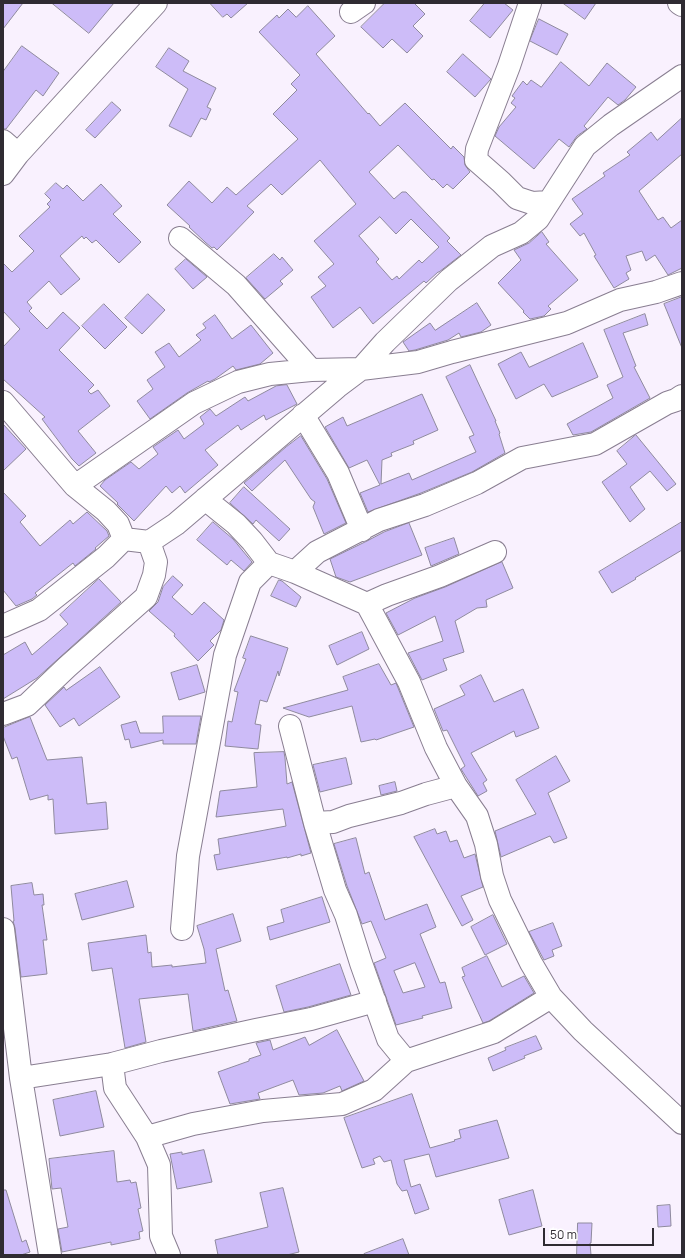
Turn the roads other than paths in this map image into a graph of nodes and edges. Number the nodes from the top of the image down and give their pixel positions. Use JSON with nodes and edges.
{"nodes":[{"id":1,"x":156,"y":3,"type":"edge"},
{"id":2,"x":530,"y":3,"type":"edge"},
{"id":3,"x":680,"y":3,"type":"edge"},
{"id":4,"x":682,"y":5,"type":"edge"},
{"id":5,"x":682,"y":58,"type":"edge"},
{"id":6,"x":682,"y":76,"type":"edge"},
{"id":7,"x":661,"y":91,"type":"junction"},
{"id":8,"x":10,"y":148,"type":"edge"},
{"id":9,"x":3,"y":174,"type":"edge"},
{"id":10,"x":549,"y":202,"type":"junction"},
{"id":11,"x":180,"y":238,"type":"dead end"},
{"id":12,"x":682,"y":283,"type":"edge"},
{"id":13,"x":361,"y":369,"type":"junction"},
{"id":14,"x":311,"y":370,"type":"junction"},
{"id":15,"x":3,"y":402,"type":"edge"},
{"id":16,"x":680,"y":402,"type":"edge"},
{"id":17,"x":304,"y":415,"type":"junction"},
{"id":18,"x":75,"y":486,"type":"junction"},
{"id":19,"x":205,"y":499,"type":"junction"},
{"id":20,"x":362,"y":530,"type":"junction"},
{"id":21,"x":124,"y":539,"type":"junction"},
{"id":22,"x":149,"y":542,"type":"junction"},
{"id":23,"x":495,"y":552,"type":"dead end"},
{"id":24,"x":269,"y":563,"type":"junction"},
{"id":25,"x":295,"y":572,"type":"junction"},
{"id":26,"x":367,"y":604,"type":"junction"},
{"id":27,"x":3,"y":626,"type":"edge"},
{"id":28,"x":3,"y":714,"type":"edge"},
{"id":29,"x":290,"y":726,"type":"dead end"},
{"id":30,"x":456,"y":786,"type":"junction"},
{"id":31,"x":315,"y":823,"type":"junction"},
{"id":32,"x":3,"y":929,"type":"edge"},
{"id":33,"x":182,"y":929,"type":"dead end"},
{"id":34,"x":550,"y":997,"type":"junction"},
{"id":35,"x":375,"y":1001,"type":"junction"},
{"id":36,"x":406,"y":1061,"type":"junction"},
{"id":37,"x":112,"y":1064,"type":"junction"},
{"id":38,"x":21,"y":1078,"type":"junction"},
{"id":39,"x":682,"y":1123,"type":"edge"},
{"id":40,"x":148,"y":1138,"type":"junction"},
{"id":41,"x":50,"y":1255,"type":"edge"},
{"id":42,"x":169,"y":1255,"type":"edge"}],
"edges":[{"from":1,"to":8,"type":"street"},
{"from":2,"to":10,"type":"street"},
{"from":3,"to":4,"type":"street"},
{"from":5,"to":7,"type":"street"},
{"from":6,"to":7,"type":"street"},
{"from":7,"to":10,"type":"street"},
{"from":8,"to":9,"type":"street"},
{"from":10,"to":13,"type":"street"},
{"from":11,"to":14,"type":"street"},
{"from":12,"to":13,"type":"street"},
{"from":13,"to":14,"type":"street"},
{"from":13,"to":17,"type":"street"},
{"from":14,"to":18,"type":"street"},
{"from":15,"to":18,"type":"street"},
{"from":16,"to":20,"type":"street"},
{"from":17,"to":19,"type":"street"},
{"from":17,"to":20,"type":"street"},
{"from":18,"to":21,"type":"street"},
{"from":19,"to":22,"type":"street"},
{"from":19,"to":24,"type":"street"},
{"from":20,"to":25,"type":"street"},
{"from":21,"to":22,"type":"street"},
{"from":21,"to":27,"type":"street"},
{"from":22,"to":28,"type":"street"},
{"from":23,"to":26,"type":"street"},
{"from":24,"to":25,"type":"street"},
{"from":24,"to":33,"type":"street"},
{"from":25,"to":26,"type":"street"},
{"from":26,"to":30,"type":"street"},
{"from":29,"to":31,"type":"street"},
{"from":30,"to":31,"type":"street"},
{"from":30,"to":34,"type":"street"},
{"from":31,"to":35,"type":"street"},
{"from":32,"to":38,"type":"street"},
{"from":34,"to":36,"type":"street"},
{"from":34,"to":39,"type":"street"},
{"from":35,"to":36,"type":"street"},
{"from":35,"to":37,"type":"street"},
{"from":36,"to":40,"type":"street"},
{"from":37,"to":38,"type":"street"},
{"from":37,"to":40,"type":"street"},
{"from":38,"to":41,"type":"street"},
{"from":40,"to":42,"type":"street"}]}
